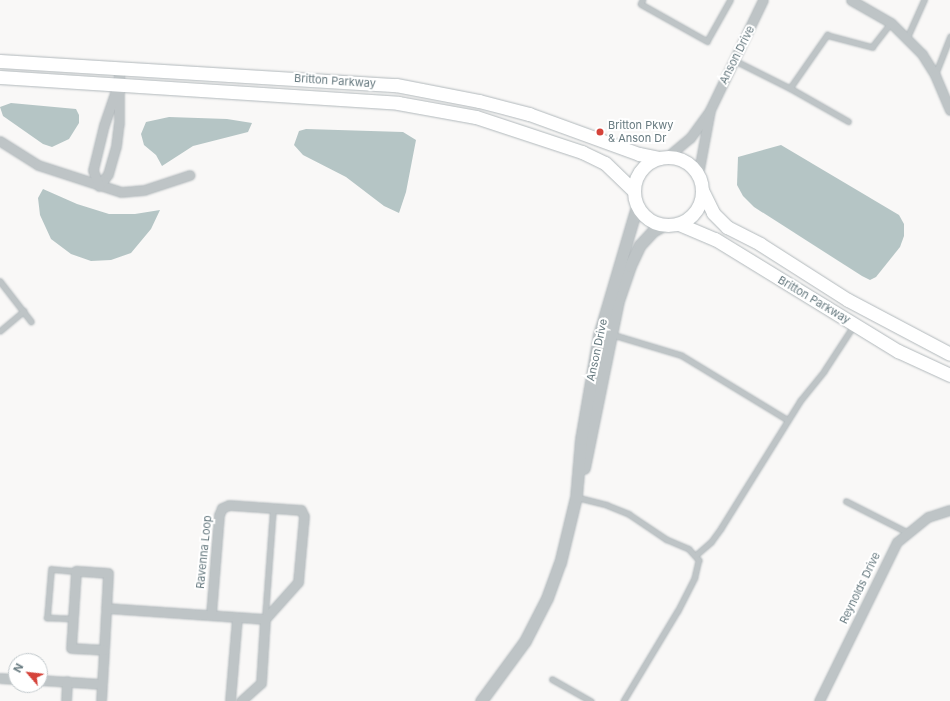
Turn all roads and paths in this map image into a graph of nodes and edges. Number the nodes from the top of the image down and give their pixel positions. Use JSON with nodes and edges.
{"nodes":[{"id":1,"x":643,"y":0,"type":"edge"},
{"id":2,"x":730,"y":0,"type":"edge"},
{"id":3,"x":762,"y":0,"type":"edge"},
{"id":4,"x":851,"y":0,"type":"edge"},
{"id":5,"x":924,"y":0,"type":"edge"},
{"id":6,"x":891,"y":23,"type":"junction"},
{"id":7,"x":950,"y":37,"type":"edge"},
{"id":8,"x":907,"y":38,"type":"junction"},
{"id":9,"x":734,"y":60,"type":"junction"},
{"id":10,"x":0,"y":61,"type":"edge"},
{"id":11,"x":119,"y":69,"type":"junction"},
{"id":12,"x":935,"y":75,"type":"junction"},
{"id":13,"x":0,"y":77,"type":"edge"},
{"id":14,"x":117,"y":85,"type":"junction"},
{"id":15,"x":790,"y":88,"type":"junction"},
{"id":16,"x":710,"y":110,"type":"junction"},
{"id":17,"x":950,"y":110,"type":"edge"},
{"id":18,"x":848,"y":121,"type":"dead end"},
{"id":19,"x":0,"y":141,"type":"edge"},
{"id":20,"x":664,"y":158,"type":"junction"},
{"id":21,"x":190,"y":174,"type":"dead end"},
{"id":22,"x":698,"y":175,"type":"junction"},
{"id":23,"x":99,"y":186,"type":"junction"},
{"id":24,"x":702,"y":190,"type":"junction"},
{"id":25,"x":634,"y":191,"type":"junction"},
{"id":26,"x":637,"y":206,"type":"junction"},
{"id":27,"x":679,"y":224,"type":"junction"},
{"id":28,"x":664,"y":225,"type":"junction"},
{"id":29,"x":0,"y":280,"type":"edge"},
{"id":30,"x":24,"y":311,"type":"junction"},
{"id":31,"x":31,"y":321,"type":"dead end"},
{"id":32,"x":854,"y":324,"type":"junction"},
{"id":33,"x":0,"y":331,"type":"edge"},
{"id":34,"x":610,"y":334,"type":"junction"},
{"id":35,"x":950,"y":354,"type":"edge"},
{"id":36,"x":950,"y":375,"type":"edge"},
{"id":37,"x":788,"y":420,"type":"junction"},
{"id":38,"x":576,"y":497,"type":"junction"},
{"id":39,"x":846,"y":501,"type":"dead end"},
{"id":40,"x":273,"y":507,"type":"junction"},
{"id":41,"x":950,"y":510,"type":"edge"},
{"id":42,"x":907,"y":532,"type":"junction"},
{"id":43,"x":696,"y":555,"type":"junction"},
{"id":44,"x":76,"y":571,"type":"junction"},
{"id":45,"x":106,"y":608,"type":"junction"},
{"id":46,"x":210,"y":615,"type":"junction"},
{"id":47,"x":236,"y":617,"type":"junction"},
{"id":48,"x":73,"y":619,"type":"junction"},
{"id":49,"x":265,"y":619,"type":"junction"},
{"id":50,"x":104,"y":650,"type":"junction"},
{"id":51,"x":552,"y":679,"type":"dead end"},
{"id":52,"x":48,"y":680,"type":"edge"},
{"id":53,"x":67,"y":681,"type":"junction"},
{"id":54,"x":102,"y":684,"type":"junction"},
{"id":55,"x":66,"y":701,"type":"edge"},
{"id":56,"x":101,"y":701,"type":"edge"},
{"id":57,"x":230,"y":701,"type":"edge"},
{"id":58,"x":241,"y":701,"type":"edge"},
{"id":59,"x":482,"y":701,"type":"edge"},
{"id":60,"x":591,"y":701,"type":"edge"},
{"id":61,"x":624,"y":701,"type":"edge"},
{"id":62,"x":819,"y":701,"type":"edge"}],
"edges":[{"from":1,"to":2,"type":"lane"},
{"from":3,"to":9,"type":"street","name":"Anson Drive"},
{"from":4,"to":6,"type":"street"},
{"from":5,"to":8,"type":"lane"},
{"from":6,"to":8,"type":"street"},
{"from":6,"to":15,"type":"lane"},
{"from":7,"to":12,"type":"lane"},
{"from":8,"to":12,"type":"street"},
{"from":9,"to":15,"type":"lane"},
{"from":9,"to":16,"type":"street","name":"Anson Drive"},
{"from":10,"to":11,"type":"main road","name":"Britton Parkway"},
{"from":11,"to":14,"type":"street"},
{"from":11,"to":20,"type":"main road","name":"Britton Parkway"},
{"from":12,"to":17,"type":"street"},
{"from":13,"to":14,"type":"main road","name":"Britton Parkway"},
{"from":14,"to":23,"type":"street"},
{"from":14,"to":23,"type":"street"},
{"from":14,"to":25,"type":"main road","name":"Britton Parkway"},
{"from":15,"to":18,"type":"lane"},
{"from":16,"to":20,"type":"street","name":"Anson Drive"},
{"from":16,"to":22,"type":"street","name":"Anson Drive"},
{"from":19,"to":23,"type":"street"},
{"from":20,"to":22,"type":"main road"},
{"from":20,"to":25,"type":"main road"},
{"from":21,"to":23,"type":"street"},
{"from":22,"to":24,"type":"main road"},
{"from":24,"to":27,"type":"main road"},
{"from":24,"to":35,"type":"main road","name":"Britton Parkway"},
{"from":25,"to":26,"type":"main road"},
{"from":26,"to":28,"type":"main road"},
{"from":26,"to":38,"type":"street","name":"Anson Drive"},
{"from":27,"to":28,"type":"main road"},
{"from":27,"to":32,"type":"main road","name":"Britton Parkway"},
{"from":28,"to":34,"type":"street","name":"Anson Drive"},
{"from":29,"to":30,"type":"lane"},
{"from":30,"to":31,"type":"lane"},
{"from":30,"to":33,"type":"lane"},
{"from":32,"to":36,"type":"main road","name":"Britton Parkway"},
{"from":32,"to":37,"type":"lane"},
{"from":34,"to":37,"type":"lane"},
{"from":34,"to":38,"type":"street","name":"Anson Drive"},
{"from":37,"to":43,"type":"lane"},
{"from":38,"to":43,"type":"lane"},
{"from":38,"to":59,"type":"street","name":"Anson Drive"},
{"from":39,"to":42,"type":"lane"},
{"from":40,"to":46,"type":"street","name":"Ravenna Loop"},
{"from":40,"to":49,"type":"lane"},
{"from":40,"to":49,"type":"street","name":"Ravenna Loop"},
{"from":41,"to":42,"type":"street","name":"Reynolds Drive"},
{"from":42,"to":62,"type":"street","name":"Reynolds Drive"},
{"from":43,"to":61,"type":"lane"},
{"from":44,"to":45,"type":"street"},
{"from":44,"to":48,"type":"street"},
{"from":44,"to":48,"type":"lane"},
{"from":45,"to":46,"type":"street"},
{"from":45,"to":50,"type":"street"},
{"from":46,"to":47,"type":"street"},
{"from":47,"to":49,"type":"street"},
{"from":47,"to":57,"type":"street"},
{"from":48,"to":50,"type":"street"},
{"from":49,"to":58,"type":"street"},
{"from":50,"to":54,"type":"street"},
{"from":51,"to":60,"type":"lane"},
{"from":52,"to":53,"type":"street"},
{"from":53,"to":54,"type":"street"},
{"from":53,"to":55,"type":"street"},
{"from":54,"to":56,"type":"street"}]}
